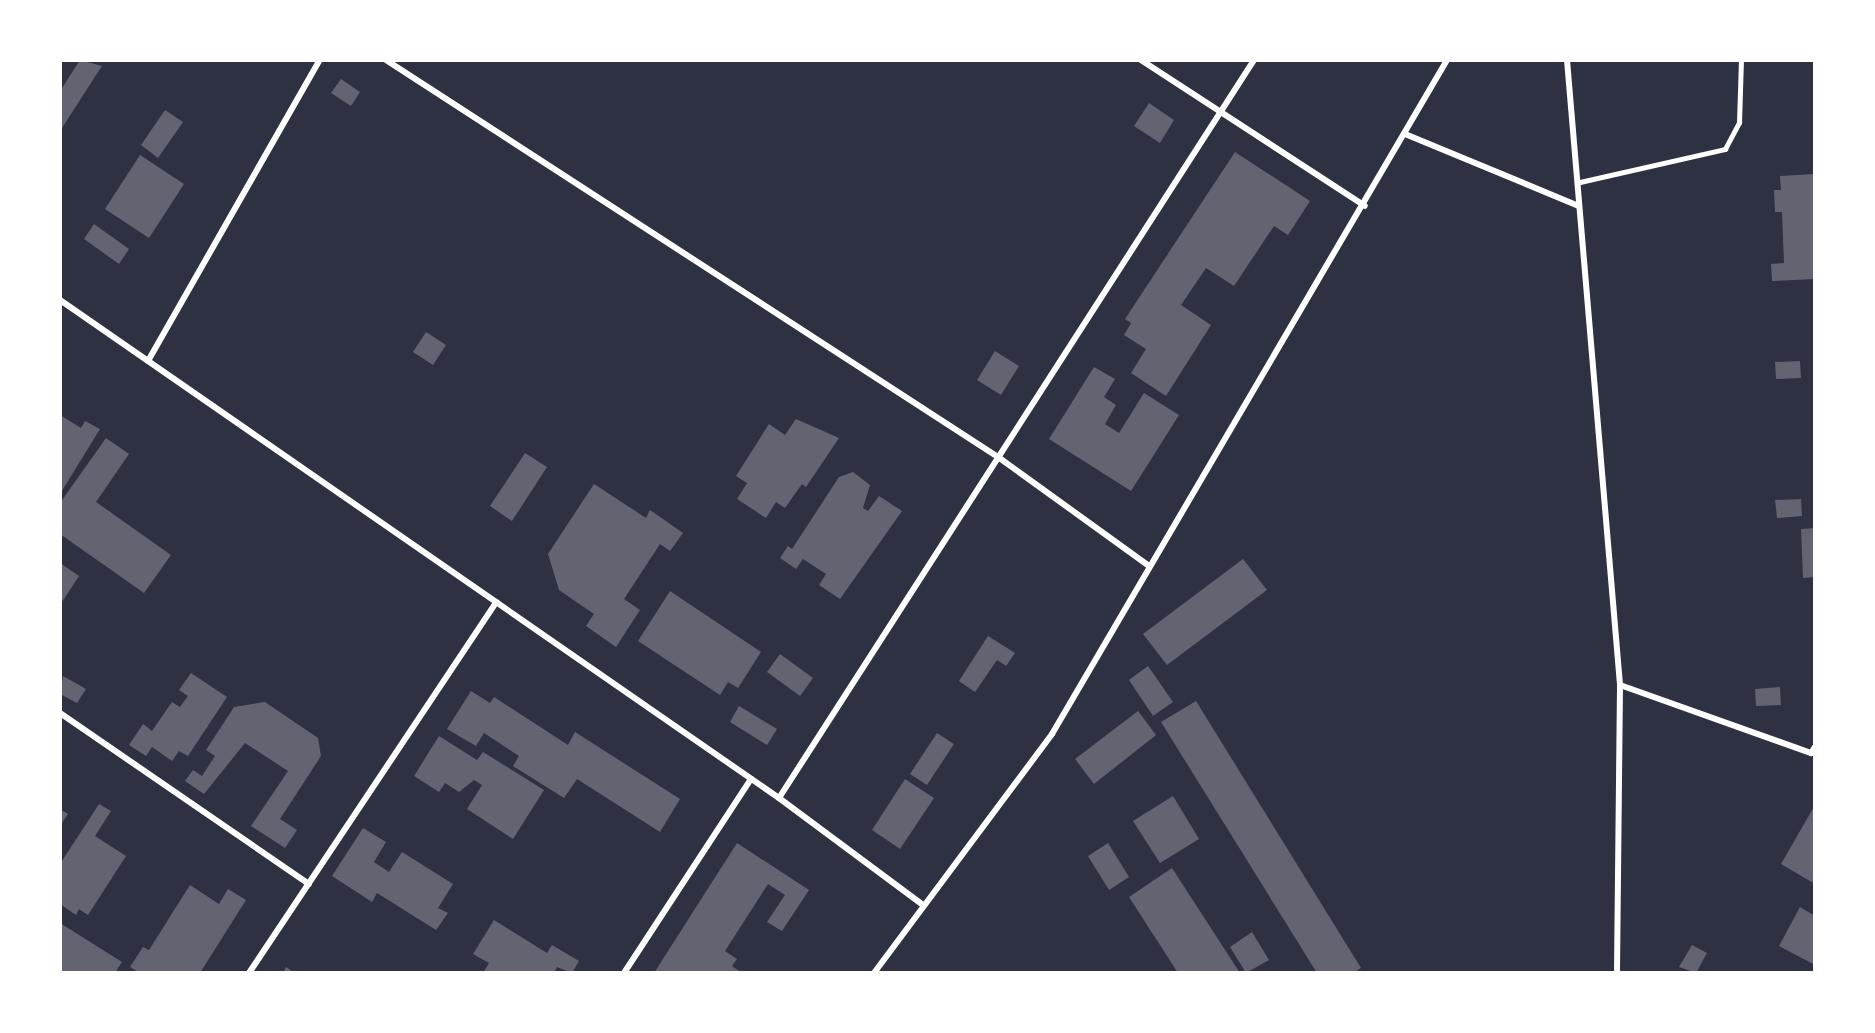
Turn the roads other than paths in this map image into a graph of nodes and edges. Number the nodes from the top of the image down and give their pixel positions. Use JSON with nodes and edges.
{"nodes":[{"id":1,"x":320,"y":60,"type":"edge"},
{"id":2,"x":386,"y":60,"type":"edge"},
{"id":3,"x":1141,"y":60,"type":"edge"},
{"id":4,"x":1254,"y":60,"type":"edge"},
{"id":5,"x":1447,"y":60,"type":"edge"},
{"id":6,"x":1567,"y":60,"type":"edge"},
{"id":7,"x":1741,"y":60,"type":"edge"},
{"id":8,"x":1221,"y":112,"type":"junction"},
{"id":9,"x":1405,"y":134,"type":"junction"},
{"id":10,"x":1580,"y":182,"type":"junction"},
{"id":11,"x":1365,"y":206,"type":"junction"},
{"id":12,"x":1579,"y":206,"type":"junction"},
{"id":13,"x":60,"y":300,"type":"edge"},
{"id":14,"x":148,"y":361,"type":"junction"},
{"id":15,"x":998,"y":457,"type":"junction"},
{"id":16,"x":1148,"y":565,"type":"junction"},
{"id":17,"x":496,"y":602,"type":"junction"},
{"id":18,"x":1620,"y":685,"type":"junction"},
{"id":19,"x":60,"y":713,"type":"edge"},
{"id":20,"x":1815,"y":747,"type":"edge"},
{"id":21,"x":751,"y":779,"type":"junction"},
{"id":22,"x":778,"y":798,"type":"junction"},
{"id":23,"x":309,"y":884,"type":"junction"},
{"id":24,"x":923,"y":905,"type":"junction"},
{"id":25,"x":249,"y":973,"type":"edge"},
{"id":26,"x":624,"y":973,"type":"edge"},
{"id":27,"x":874,"y":973,"type":"edge"},
{"id":28,"x":1617,"y":973,"type":"edge"}],
"edges":[{"from":1,"to":14,"type":"street"},
{"from":2,"to":15,"type":"street"},
{"from":3,"to":8,"type":"street"},
{"from":4,"to":8,"type":"street"},
{"from":5,"to":9,"type":"street"},
{"from":6,"to":10,"type":"street"},
{"from":7,"to":10,"type":"lane"},
{"from":8,"to":11,"type":"street"},
{"from":8,"to":15,"type":"street"},
{"from":9,"to":11,"type":"street"},
{"from":9,"to":12,"type":"street"},
{"from":10,"to":12,"type":"street"},
{"from":11,"to":16,"type":"street"},
{"from":12,"to":18,"type":"street"},
{"from":13,"to":14,"type":"street"},
{"from":14,"to":17,"type":"street"},
{"from":15,"to":16,"type":"street"},
{"from":15,"to":22,"type":"street"},
{"from":16,"to":24,"type":"street"},
{"from":17,"to":21,"type":"street"},
{"from":17,"to":23,"type":"street"},
{"from":18,"to":20,"type":"street"},
{"from":18,"to":28,"type":"street"},
{"from":19,"to":23,"type":"street"},
{"from":21,"to":22,"type":"street"},
{"from":21,"to":26,"type":"street"},
{"from":22,"to":24,"type":"street"},
{"from":23,"to":25,"type":"street"},
{"from":24,"to":27,"type":"street"}]}
